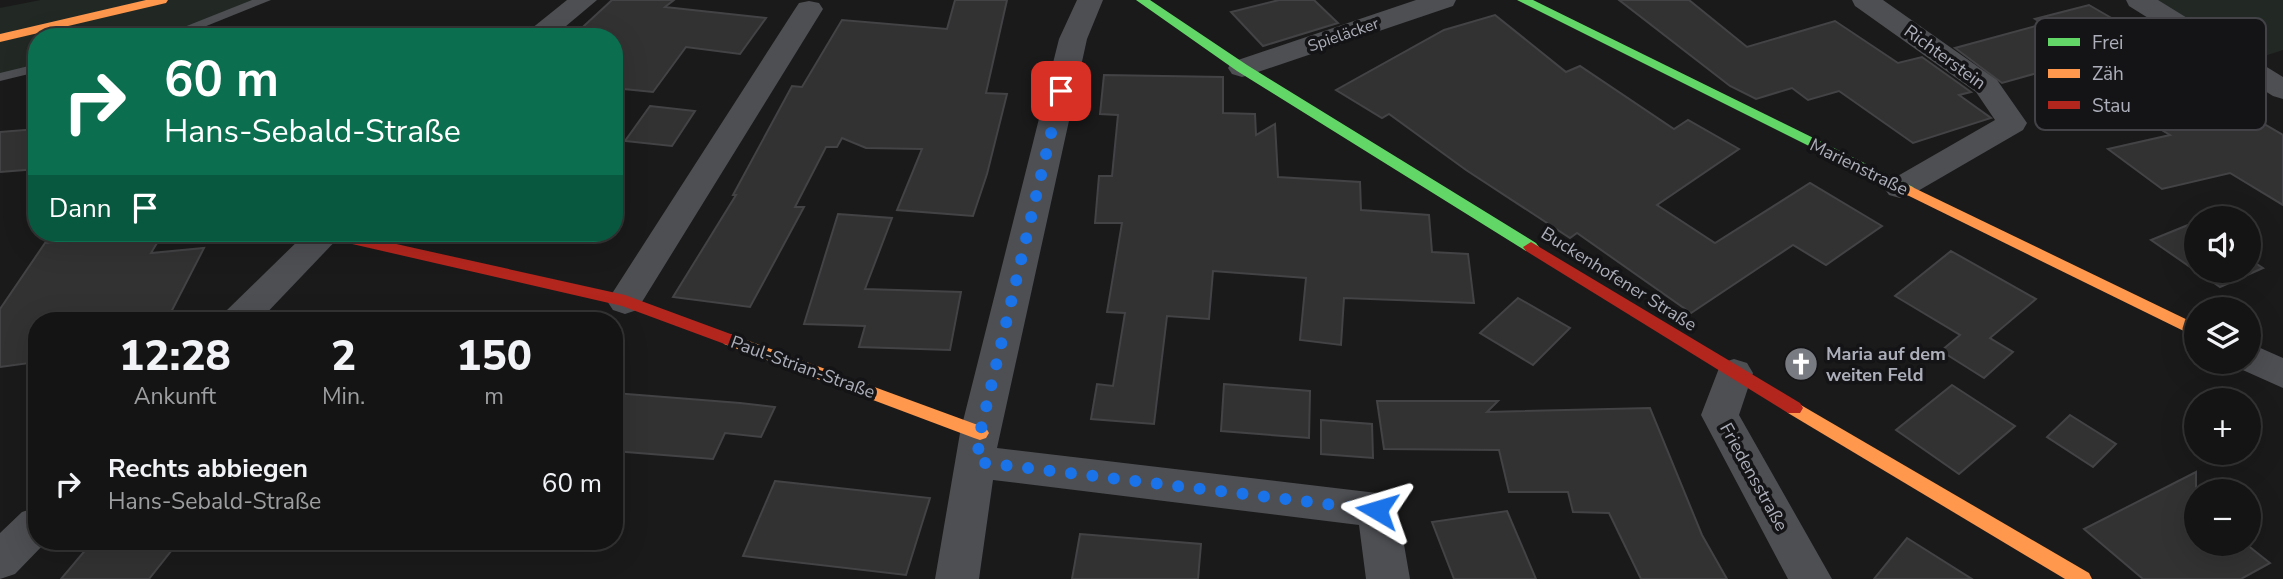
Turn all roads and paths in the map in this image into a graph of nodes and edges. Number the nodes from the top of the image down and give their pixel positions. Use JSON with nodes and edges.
{"nodes":[{"id":1,"x":162,"y":0,"type":"edge"},
{"id":2,"x":264,"y":0,"type":"edge"},
{"id":3,"x":584,"y":0,"type":"edge"},
{"id":4,"x":1090,"y":0,"type":"edge"},
{"id":5,"x":1142,"y":0,"type":"edge"},
{"id":6,"x":1443,"y":0,"type":"edge"},
{"id":7,"x":1523,"y":0,"type":"edge"},
{"id":8,"x":1865,"y":0,"type":"edge"},
{"id":9,"x":2139,"y":0,"type":"edge"},
{"id":10,"x":809,"y":9,"type":"dead end"},
{"id":11,"x":2168,"y":18,"type":"edge"},
{"id":12,"x":43,"y":28,"type":"edge"},
{"id":13,"x":190,"y":28,"type":"edge"},
{"id":14,"x":547,"y":28,"type":"edge"},
{"id":15,"x":28,"y":31,"type":"edge"},
{"id":16,"x":0,"y":38,"type":"edge"},
{"id":17,"x":1242,"y":68,"type":"junction"},
{"id":18,"x":28,"y":70,"type":"edge"},
{"id":19,"x":0,"y":77,"type":"edge"},
{"id":20,"x":2266,"y":79,"type":"edge"},
{"id":21,"x":2283,"y":90,"type":"edge"},
{"id":22,"x":1900,"y":188,"type":"junction"},
{"id":23,"x":317,"y":242,"type":"edge"},
{"id":24,"x":366,"y":242,"type":"edge"},
{"id":25,"x":625,"y":301,"type":"junction"},
{"id":26,"x":247,"y":312,"type":"edge"},
{"id":27,"x":2184,"y":325,"type":"edge"},
{"id":28,"x":2261,"y":363,"type":"edge"},
{"id":29,"x":1734,"y":373,"type":"junction"},
{"id":30,"x":2283,"y":374,"type":"edge"},
{"id":31,"x":979,"y":448,"type":"junction"},
{"id":32,"x":28,"y":533,"type":"edge"},
{"id":33,"x":0,"y":561,"type":"edge"},
{"id":34,"x":957,"y":579,"type":"edge"},
{"id":35,"x":1388,"y":579,"type":"edge"},
{"id":36,"x":1810,"y":579,"type":"edge"},
{"id":37,"x":2082,"y":579,"type":"edge"}],
"edges":[{"from":1,"to":12,"type":"street"},
{"from":2,"to":13,"type":"lane"},
{"from":3,"to":14,"type":"street"},
{"from":4,"to":31,"type":"street"},
{"from":5,"to":17,"type":"street","name":"Buckenhofener Straße"},
{"from":6,"to":17,"type":"street","name":"Spieläcker"},
{"from":7,"to":22,"type":"street","name":"Marienstraße"},
{"from":8,"to":22,"type":"street","name":"Richterstein"},
{"from":9,"to":11,"type":"street"},
{"from":10,"to":25,"type":"street"},
{"from":15,"to":16,"type":"street"},
{"from":17,"to":29,"type":"street","name":"Buckenhofener Straße"},
{"from":18,"to":19,"type":"lane"},
{"from":20,"to":21,"type":"street"},
{"from":22,"to":27,"type":"street","name":"Marienstraße"},
{"from":23,"to":26,"type":"street"},
{"from":24,"to":25,"type":"street","name":"Paul-Strian-Straße"},
{"from":25,"to":31,"type":"street","name":"Paul-Strian-Straße"},
{"from":28,"to":30,"type":"street"},
{"from":29,"to":36,"type":"street","name":"Friedensstraße"},
{"from":29,"to":37,"type":"street","name":"Buckenhofener Straße"},
{"from":31,"to":34,"type":"street"},
{"from":31,"to":35,"type":"street","name":"Paul-Strian-Straße"},
{"from":32,"to":33,"type":"street"}]}
